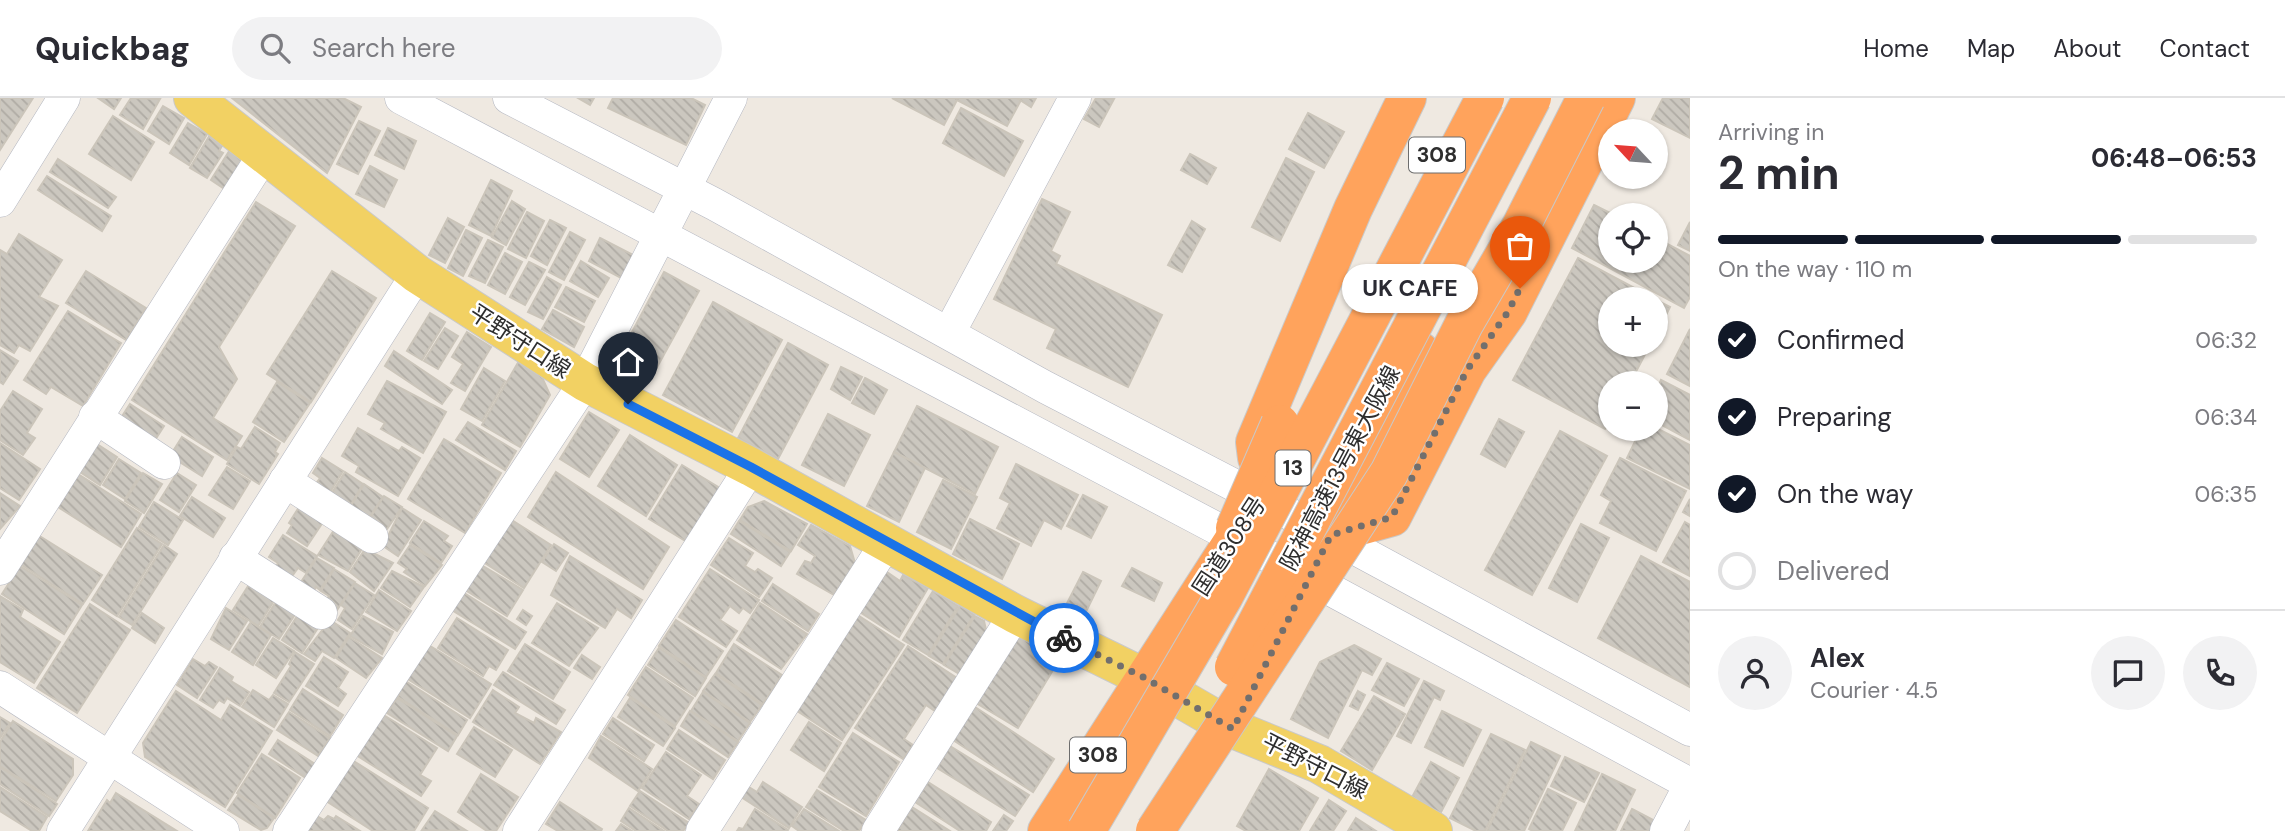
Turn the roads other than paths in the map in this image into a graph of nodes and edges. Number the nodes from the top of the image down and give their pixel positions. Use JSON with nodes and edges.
{"nodes":[{"id":1,"x":64,"y":98,"type":"edge"},
{"id":2,"x":193,"y":98,"type":"edge"},
{"id":3,"x":401,"y":98,"type":"edge"},
{"id":4,"x":509,"y":98,"type":"edge"},
{"id":5,"x":731,"y":98,"type":"edge"},
{"id":6,"x":1075,"y":98,"type":"edge"},
{"id":7,"x":1407,"y":98,"type":"edge"},
{"id":8,"x":1428,"y":98,"type":"edge"},
{"id":9,"x":1466,"y":98,"type":"edge"},
{"id":10,"x":1485,"y":98,"type":"edge"},
{"id":11,"x":1532,"y":98,"type":"edge"},
{"id":12,"x":1545,"y":98,"type":"edge"},
{"id":13,"x":1586,"y":98,"type":"edge"},
{"id":14,"x":1616,"y":98,"type":"edge"},
{"id":15,"x":263,"y":156,"type":"junction"},
{"id":16,"x":684,"y":189,"type":"junction"},
{"id":17,"x":0,"y":201,"type":"edge"},
{"id":18,"x":660,"y":236,"type":"junction"},
{"id":19,"x":416,"y":274,"type":"junction"},
{"id":20,"x":949,"y":333,"type":"junction"},
{"id":21,"x":585,"y":382,"type":"junction"},
{"id":22,"x":95,"y":417,"type":"junction"},
{"id":23,"x":164,"y":463,"type":"dead end"},
{"id":24,"x":751,"y":467,"type":"junction"},
{"id":25,"x":285,"y":481,"type":"junction"},
{"id":26,"x":1261,"y":499,"type":"junction"},
{"id":27,"x":1331,"y":535,"type":"junction"},
{"id":28,"x":372,"y":537,"type":"dead end"},
{"id":29,"x":1235,"y":538,"type":"junction"},
{"id":30,"x":887,"y":542,"type":"junction"},
{"id":31,"x":236,"y":558,"type":"junction"},
{"id":32,"x":0,"y":569,"type":"edge"},
{"id":33,"x":1307,"y":578,"type":"junction"},
{"id":34,"x":321,"y":613,"type":"dead end"},
{"id":35,"x":1015,"y":614,"type":"junction"},
{"id":36,"x":1143,"y":677,"type":"junction"},
{"id":37,"x":0,"y":687,"type":"edge"},
{"id":38,"x":1233,"y":729,"type":"junction"},
{"id":39,"x":1690,"y":730,"type":"edge"},
{"id":40,"x":110,"y":758,"type":"junction"},
{"id":41,"x":1690,"y":784,"type":"edge"},
{"id":42,"x":1419,"y":827,"type":"edge"},
{"id":43,"x":63,"y":831,"type":"edge"},
{"id":44,"x":223,"y":831,"type":"edge"},
{"id":45,"x":289,"y":831,"type":"edge"},
{"id":46,"x":519,"y":831,"type":"edge"},
{"id":47,"x":702,"y":831,"type":"edge"},
{"id":48,"x":878,"y":831,"type":"edge"},
{"id":49,"x":1047,"y":831,"type":"edge"},
{"id":50,"x":1086,"y":831,"type":"edge"},
{"id":51,"x":1137,"y":831,"type":"edge"},
{"id":52,"x":1155,"y":831,"type":"edge"},
{"id":53,"x":1169,"y":831,"type":"edge"},
{"id":54,"x":1666,"y":831,"type":"edge"}],
"edges":[{"from":1,"to":17,"type":"street"},
{"from":2,"to":15,"type":"main road","name":"平野守口線"},
{"from":3,"to":18,"type":"street"},
{"from":4,"to":16,"type":"street"},
{"from":5,"to":16,"type":"street"},
{"from":6,"to":20,"type":"street"},
{"from":7,"to":26,"type":"highway"},
{"from":8,"to":50,"type":"highway","bridge":true},
{"from":9,"to":26,"type":"highway","name":"国道308号","number":"308"},
{"from":10,"to":50,"type":"highway","name":"阪神高速13号東大阪線","number":"13","bridge":true},
{"from":11,"to":51,"type":"highway","name":"阪神高速13号東大阪線","number":"13","bridge":true},
{"from":12,"to":27,"type":"highway"},
{"from":13,"to":52,"type":"highway","bridge":true},
{"from":14,"to":27,"type":"highway"},
{"from":15,"to":19,"type":"main road","name":"平野守口線"},
{"from":15,"to":22,"type":"street"},
{"from":16,"to":18,"type":"street"},
{"from":16,"to":20,"type":"street"},
{"from":18,"to":21,"type":"street"},
{"from":18,"to":29,"type":"street"},
{"from":19,"to":21,"type":"main road","name":"平野守口線"},
{"from":19,"to":25,"type":"street"},
{"from":20,"to":26,"type":"street"},
{"from":21,"to":24,"type":"main road","name":"平野守口線"},
{"from":21,"to":45,"type":"street"},
{"from":22,"to":23,"type":"street"},
{"from":22,"to":32,"type":"street"},
{"from":24,"to":30,"type":"main road","name":"平野守口線"},
{"from":24,"to":46,"type":"street"},
{"from":25,"to":28,"type":"street"},
{"from":25,"to":31,"type":"street"},
{"from":26,"to":27,"type":"street"},
{"from":26,"to":29,"type":"highway","name":"国道308号","number":"308"},
{"from":27,"to":33,"type":"highway"},
{"from":27,"to":39,"type":"street"},
{"from":29,"to":33,"type":"street"},
{"from":29,"to":36,"type":"highway","name":"国道308号","number":"308"},
{"from":30,"to":35,"type":"main road","name":"平野守口線"},
{"from":30,"to":47,"type":"street"},
{"from":31,"to":34,"type":"street"},
{"from":31,"to":40,"type":"street"},
{"from":33,"to":38,"type":"highway"},
{"from":33,"to":41,"type":"street"},
{"from":35,"to":36,"type":"main road","name":"平野守口線"},
{"from":35,"to":48,"type":"street"},
{"from":36,"to":38,"type":"main road","name":"平野守口線"},
{"from":36,"to":49,"type":"highway","name":"国道308号","number":"308"},
{"from":37,"to":40,"type":"street"},
{"from":38,"to":42,"type":"main road","name":"平野守口線"},
{"from":38,"to":53,"type":"highway"},
{"from":40,"to":43,"type":"street"},
{"from":40,"to":44,"type":"street"},
{"from":41,"to":54,"type":"street"}]}
